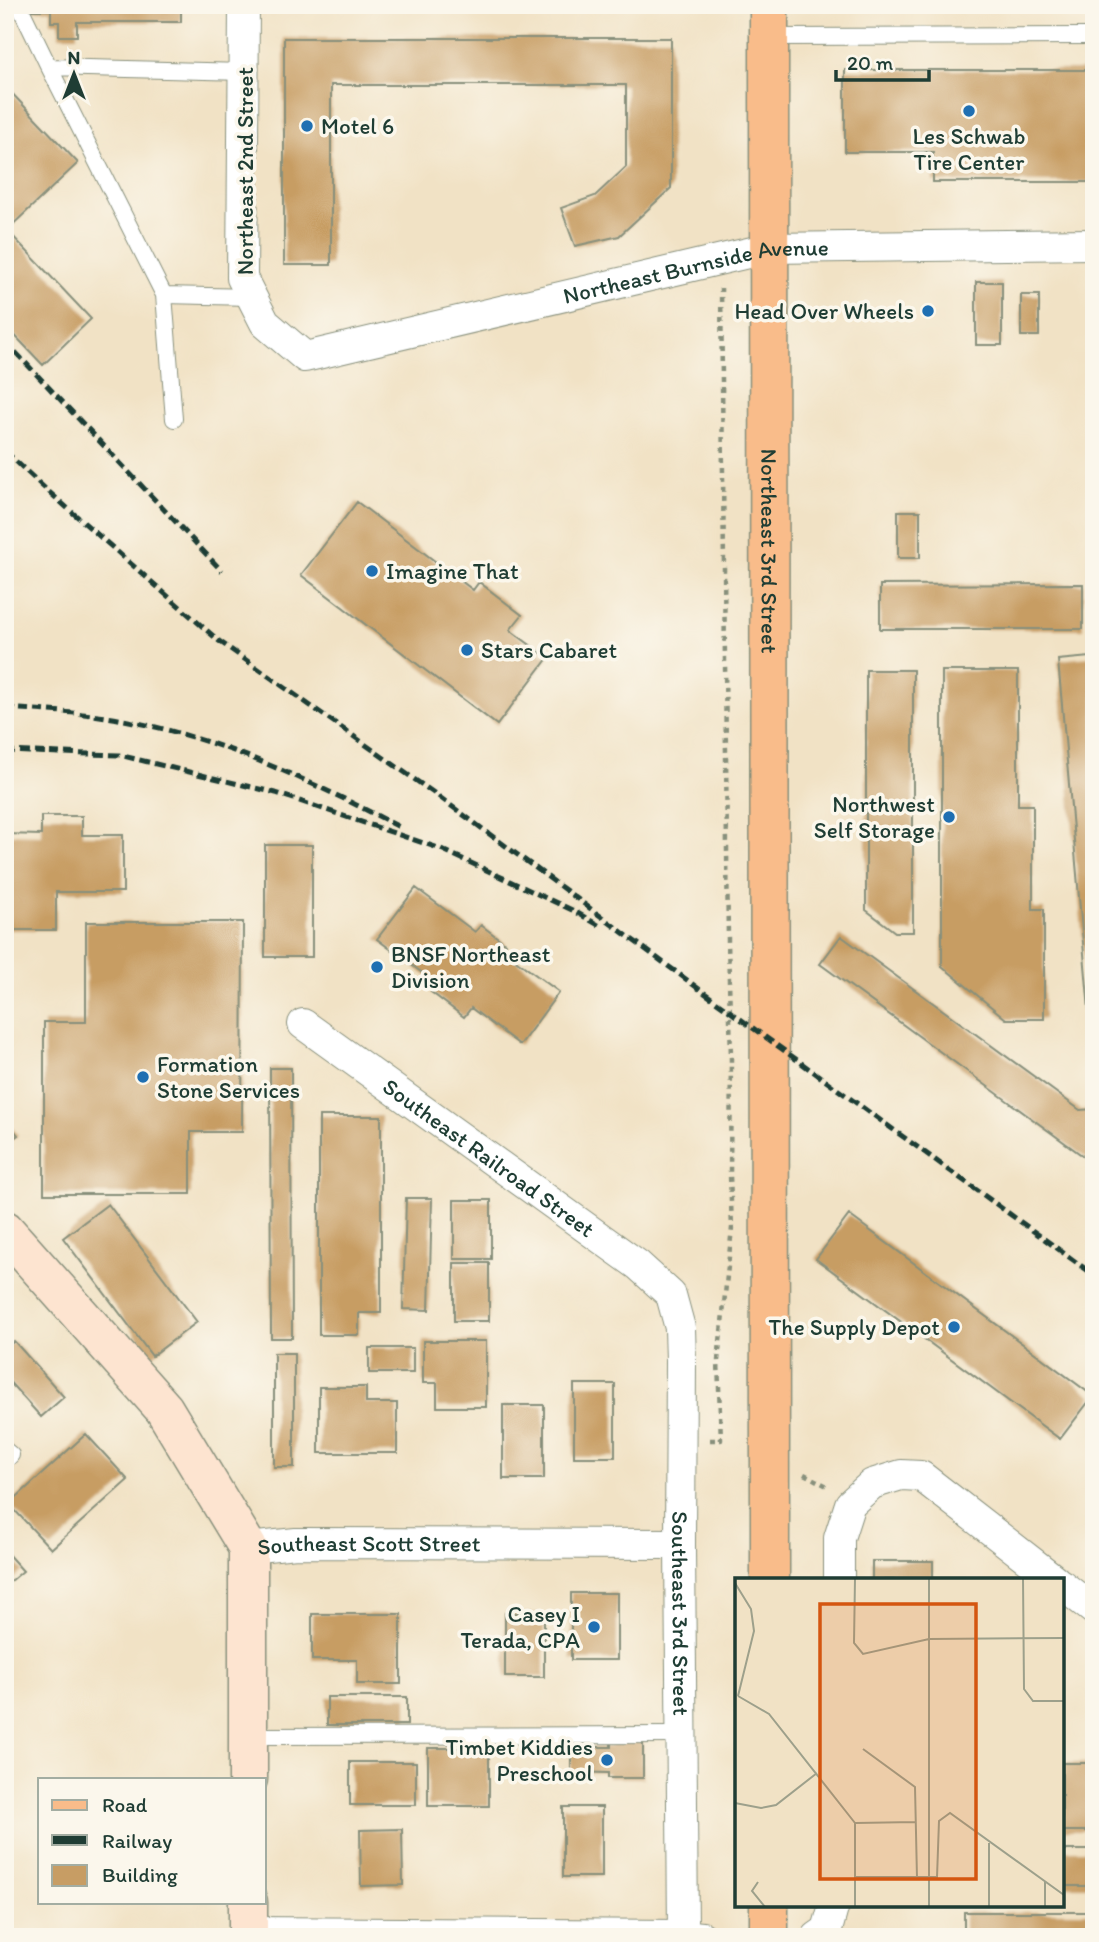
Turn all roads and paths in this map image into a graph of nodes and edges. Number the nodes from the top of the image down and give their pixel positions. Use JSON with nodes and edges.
{"nodes":[{"id":1,"x":19,"y":5,"type":"edge"},
{"id":2,"x":244,"y":5,"type":"edge"},
{"id":3,"x":769,"y":21,"type":"edge"},
{"id":4,"x":1094,"y":36,"type":"edge"},
{"id":5,"x":48,"y":67,"type":"junction"},
{"id":6,"x":244,"y":72,"type":"junction"},
{"id":7,"x":1094,"y":244,"type":"edge"},
{"id":8,"x":769,"y":248,"type":"junction"},
{"id":9,"x":721,"y":259,"type":"junction"},
{"id":10,"x":164,"y":295,"type":"junction"},
{"id":11,"x":251,"y":297,"type":"junction"},
{"id":12,"x":304,"y":357,"type":"joint"},
{"id":13,"x":174,"y":419,"type":"dead end"},
{"id":14,"x":303,"y":1024,"type":"dead end"},
{"id":15,"x":5,"y":1230,"type":"edge"},
{"id":16,"x":671,"y":1295,"type":"joint"},
{"id":17,"x":681,"y":1440,"type":"junction"},
{"id":18,"x":5,"y":1450,"type":"edge"},
{"id":19,"x":770,"y":1458,"type":"junction"},
{"id":20,"x":5,"y":1461,"type":"edge"},
{"id":21,"x":850,"y":1504,"type":"junction"},
{"id":22,"x":680,"y":1544,"type":"junction"},
{"id":23,"x":248,"y":1548,"type":"junction"},
{"id":24,"x":770,"y":1578,"type":"edge"},
{"id":25,"x":839,"y":1578,"type":"edge"},
{"id":26,"x":1052,"y":1578,"type":"edge"},
{"id":27,"x":1064,"y":1587,"type":"edge"},
{"id":28,"x":1094,"y":1610,"type":"edge"},
{"id":29,"x":681,"y":1735,"type":"junction"},
{"id":30,"x":248,"y":1736,"type":"junction"},
{"id":31,"x":248,"y":1778,"type":"edge"},
{"id":32,"x":769,"y":1907,"type":"edge"},
{"id":33,"x":833,"y":1907,"type":"edge"},
{"id":34,"x":248,"y":1923,"type":"edge"},
{"id":35,"x":693,"y":1936,"type":"edge"},
{"id":36,"x":769,"y":1937,"type":"edge"},
{"id":37,"x":817,"y":1937,"type":"edge"}],
"edges":[{"from":1,"to":5,"type":"lane"},
{"from":2,"to":6,"type":"street","name":"Northeast 2nd Street"},
{"from":3,"to":4,"type":"lane"},
{"from":3,"to":8,"type":"main road","name":"Northeast 3rd Street"},
{"from":5,"to":6,"type":"lane"},
{"from":5,"to":10,"type":"lane"},
{"from":6,"to":11,"type":"street","name":"Northeast 2nd Street"},
{"from":7,"to":8,"type":"street","name":"Northeast Burnside Avenue"},
{"from":8,"to":9,"type":"street","name":"Northeast Burnside Avenue"},
{"from":8,"to":19,"type":"main road","name":"Northeast 3rd Street"},
{"from":9,"to":12,"type":"street","name":"Northeast Burnside Avenue"},
{"from":9,"to":17,"type":"path"},
{"from":10,"to":11,"type":"lane"},
{"from":10,"to":13,"type":"lane"},
{"from":11,"to":12,"type":"street","name":"Northeast 2nd Street"},
{"from":14,"to":16,"type":"street","name":"Southeast Railroad Street"},
{"from":15,"to":23,"type":"street","name":"Southeast Scott Street"},
{"from":16,"to":17,"type":"street","name":"Southeast 3rd Street"},
{"from":17,"to":22,"type":"street","name":"Southeast 3rd Street"},
{"from":18,"to":20,"type":"lane"},
{"from":19,"to":21,"type":"path"},
{"from":19,"to":24,"type":"main road"},
{"from":21,"to":25,"type":"street"},
{"from":21,"to":26,"type":"street"},
{"from":22,"to":23,"type":"street","name":"Southeast Scott Street"},
{"from":22,"to":29,"type":"street","name":"Southeast 3rd Street"},
{"from":23,"to":30,"type":"street"},
{"from":27,"to":28,"type":"street"},
{"from":29,"to":30,"type":"lane"},
{"from":29,"to":35,"type":"street","name":"Southeast 3rd Street"},
{"from":30,"to":31,"type":"street"},
{"from":32,"to":36,"type":"main road"},
{"from":33,"to":37,"type":"street"},
{"from":34,"to":35,"type":"street"}]}
